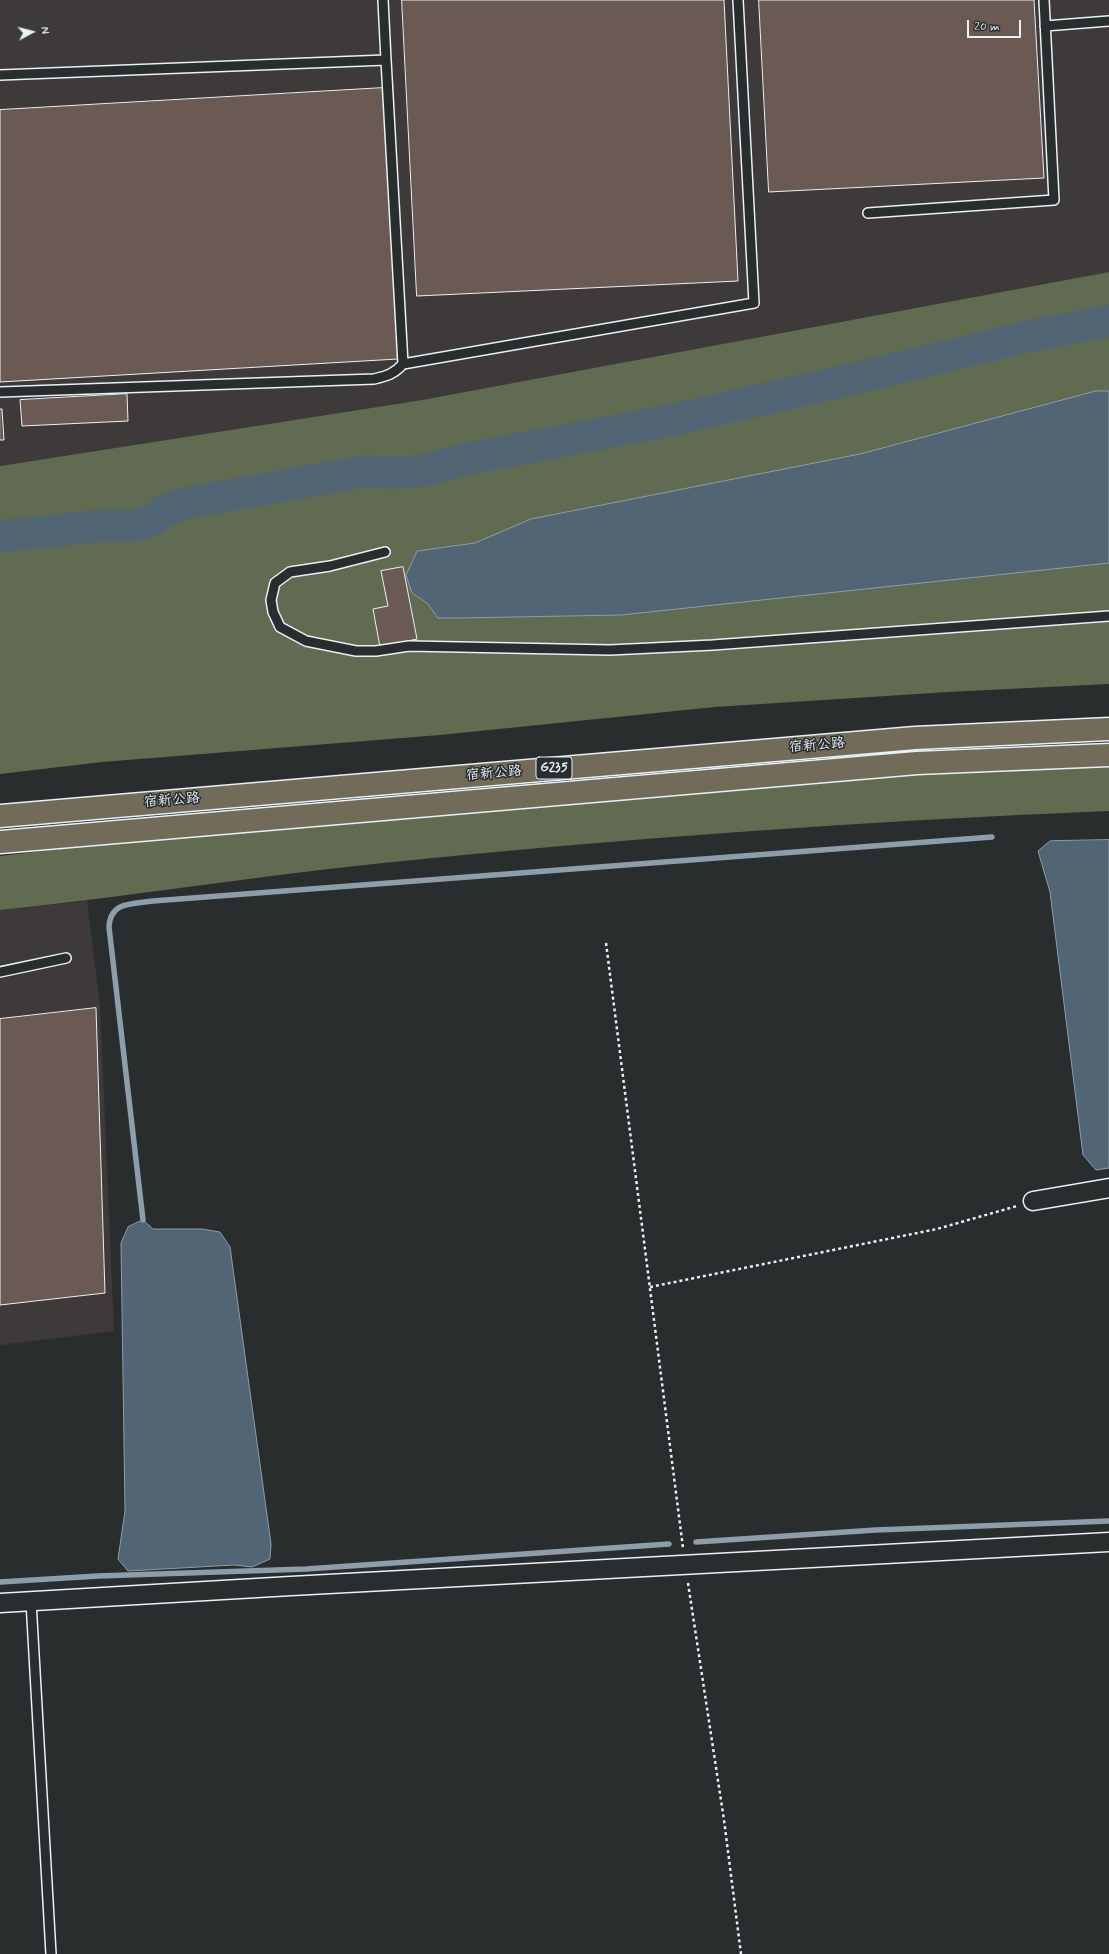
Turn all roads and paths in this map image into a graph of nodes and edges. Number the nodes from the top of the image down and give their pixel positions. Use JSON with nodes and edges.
{"nodes":[{"id":1,"x":383,"y":0,"type":"edge"},
{"id":2,"x":738,"y":0,"type":"edge"},
{"id":3,"x":1044,"y":0,"type":"edge"},
{"id":4,"x":1109,"y":21,"type":"edge"},
{"id":5,"x":1045,"y":26,"type":"junction"},
{"id":6,"x":386,"y":60,"type":"junction"},
{"id":7,"x":0,"y":75,"type":"edge"},
{"id":8,"x":868,"y":213,"type":"dead end"},
{"id":9,"x":403,"y":364,"type":"junction"},
{"id":10,"x":0,"y":392,"type":"edge"},
{"id":11,"x":385,"y":552,"type":"dead end"},
{"id":12,"x":1109,"y":616,"type":"edge"},
{"id":13,"x":1109,"y":729,"type":"edge"},
{"id":14,"x":1109,"y":755,"type":"edge"},
{"id":15,"x":0,"y":816,"type":"edge"},
{"id":16,"x":0,"y":842,"type":"edge"},
{"id":17,"x":606,"y":943,"type":"dead end"},
{"id":18,"x":66,"y":958,"type":"dead end"},
{"id":19,"x":0,"y":972,"type":"edge"},
{"id":20,"x":1109,"y":1188,"type":"edge"},
{"id":21,"x":1033,"y":1201,"type":"joint"},
{"id":22,"x":650,"y":1287,"type":"junction"},
{"id":23,"x":1109,"y":1542,"type":"edge"},
{"id":24,"x":686,"y":1565,"type":"junction"},
{"id":25,"x":31,"y":1601,"type":"junction"},
{"id":26,"x":0,"y":1603,"type":"edge"},
{"id":27,"x":51,"y":1954,"type":"edge"},
{"id":28,"x":741,"y":1954,"type":"edge"}],
"edges":[{"from":1,"to":6,"type":"lane"},
{"from":2,"to":9,"type":"lane"},
{"from":3,"to":5,"type":"lane"},
{"from":4,"to":5,"type":"lane"},
{"from":5,"to":8,"type":"lane"},
{"from":6,"to":7,"type":"lane"},
{"from":6,"to":9,"type":"lane"},
{"from":9,"to":10,"type":"lane"},
{"from":11,"to":12,"type":"lane"},
{"from":13,"to":15,"type":"highway","name":"宿新公路","number":"G235"},
{"from":14,"to":16,"type":"highway","name":"宿新公路","number":"G235"},
{"from":17,"to":22,"type":"path"},
{"from":18,"to":19,"type":"lane"},
{"from":20,"to":21,"type":"street"},
{"from":21,"to":22,"type":"path"},
{"from":22,"to":24,"type":"path"},
{"from":23,"to":24,"type":"street"},
{"from":24,"to":25,"type":"street"},
{"from":24,"to":28,"type":"path"},
{"from":25,"to":26,"type":"street"},
{"from":25,"to":27,"type":"lane"}]}
